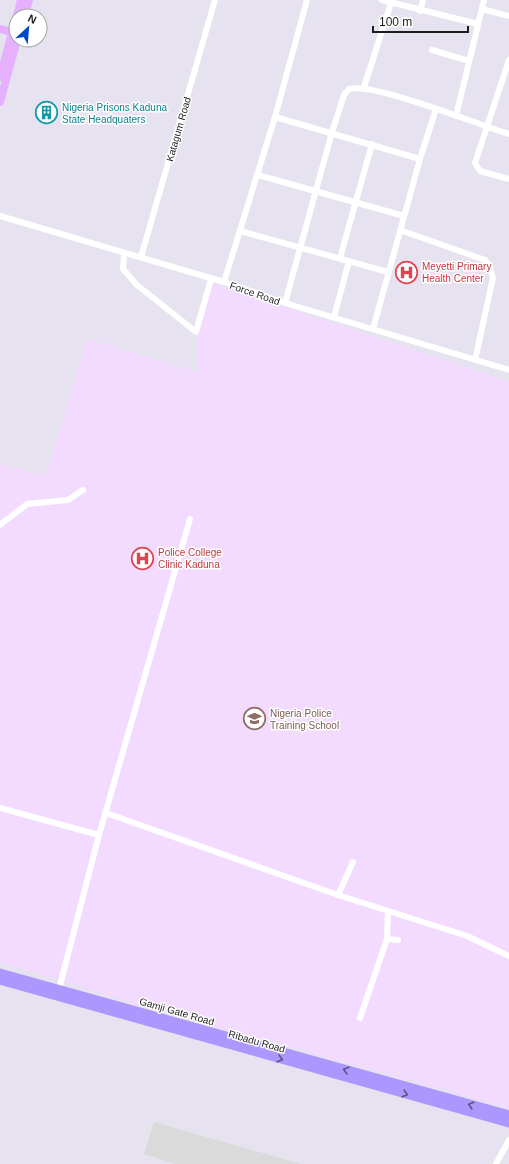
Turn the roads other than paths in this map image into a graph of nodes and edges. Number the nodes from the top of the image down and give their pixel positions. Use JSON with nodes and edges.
{"nodes":[{"id":1,"x":215,"y":0,"type":"edge"},
{"id":2,"x":307,"y":0,"type":"edge"},
{"id":3,"x":382,"y":0,"type":"edge"},
{"id":4,"x":423,"y":0,"type":"edge"},
{"id":5,"x":484,"y":0,"type":"edge"},
{"id":6,"x":391,"y":3,"type":"junction"},
{"id":7,"x":482,"y":10,"type":"junction"},
{"id":8,"x":420,"y":11,"type":"junction"},
{"id":9,"x":509,"y":16,"type":"edge"},
{"id":10,"x":478,"y":24,"type":"junction"},
{"id":11,"x":8,"y":47,"type":"edge"},
{"id":12,"x":15,"y":48,"type":"edge"},
{"id":13,"x":432,"y":50,"type":"dead end"},
{"id":14,"x":469,"y":60,"type":"junction"},
{"id":15,"x":509,"y":60,"type":"edge"},
{"id":16,"x":0,"y":77,"type":"edge"},
{"id":17,"x":364,"y":88,"type":"junction"},
{"id":18,"x":0,"y":102,"type":"edge"},
{"id":19,"x":436,"y":109,"type":"junction"},
{"id":20,"x":456,"y":116,"type":"junction"},
{"id":21,"x":275,"y":117,"type":"junction"},
{"id":22,"x":487,"y":128,"type":"junction"},
{"id":23,"x":332,"y":132,"type":"junction"},
{"id":24,"x":509,"y":134,"type":"edge"},
{"id":25,"x":372,"y":144,"type":"junction"},
{"id":26,"x":420,"y":158,"type":"junction"},
{"id":27,"x":258,"y":175,"type":"junction"},
{"id":28,"x":509,"y":179,"type":"edge"},
{"id":29,"x":316,"y":190,"type":"junction"},
{"id":30,"x":355,"y":202,"type":"junction"},
{"id":31,"x":0,"y":216,"type":"edge"},
{"id":32,"x":404,"y":216,"type":"junction"},
{"id":33,"x":400,"y":230,"type":"junction"},
{"id":34,"x":240,"y":231,"type":"junction"},
{"id":35,"x":299,"y":247,"type":"junction"},
{"id":36,"x":124,"y":254,"type":"junction"},
{"id":37,"x":141,"y":257,"type":"junction"},
{"id":38,"x":340,"y":258,"type":"junction"},
{"id":39,"x":348,"y":261,"type":"junction"},
{"id":40,"x":388,"y":272,"type":"junction"},
{"id":41,"x":211,"y":279,"type":"junction"},
{"id":42,"x":224,"y":282,"type":"junction"},
{"id":43,"x":285,"y":303,"type":"junction"},
{"id":44,"x":334,"y":317,"type":"junction"},
{"id":45,"x":373,"y":329,"type":"junction"},
{"id":46,"x":475,"y":360,"type":"junction"},
{"id":47,"x":509,"y":370,"type":"edge"},
{"id":48,"x":84,"y":490,"type":"dead end"},
{"id":49,"x":190,"y":519,"type":"dead end"},
{"id":50,"x":0,"y":525,"type":"edge"},
{"id":51,"x":0,"y":808,"type":"edge"},
{"id":52,"x":106,"y":813,"type":"junction"},
{"id":53,"x":99,"y":835,"type":"junction"},
{"id":54,"x":353,"y":862,"type":"dead end"},
{"id":55,"x":338,"y":895,"type":"junction"},
{"id":56,"x":388,"y":911,"type":"junction"},
{"id":57,"x":387,"y":939,"type":"junction"},
{"id":58,"x":398,"y":940,"type":"dead end"},
{"id":59,"x":509,"y":956,"type":"edge"},
{"id":60,"x":0,"y":973,"type":"edge"},
{"id":61,"x":0,"y":980,"type":"edge"},
{"id":62,"x":59,"y":989,"type":"junction"},
{"id":63,"x":118,"y":1010,"type":"junction"},
{"id":64,"x":360,"y":1018,"type":"dead end"},
{"id":65,"x":509,"y":1115,"type":"edge"},
{"id":66,"x":509,"y":1123,"type":"edge"},
{"id":67,"x":509,"y":1140,"type":"edge"},
{"id":68,"x":496,"y":1164,"type":"edge"}],
"edges":[{"from":1,"to":37,"type":"street","name":"Katagum Road"},
{"from":2,"to":21,"type":"street"},
{"from":3,"to":6,"type":"street"},
{"from":4,"to":8,"type":"street"},
{"from":5,"to":7,"type":"street"},
{"from":6,"to":8,"type":"street"},
{"from":6,"to":17,"type":"street"},
{"from":7,"to":9,"type":"street"},
{"from":7,"to":10,"type":"street"},
{"from":8,"to":10,"type":"street"},
{"from":10,"to":14,"type":"street"},
{"from":11,"to":16,"type":"main road"},
{"from":12,"to":18,"type":"main road"},
{"from":13,"to":14,"type":"street"},
{"from":14,"to":20,"type":"street"},
{"from":15,"to":22,"type":"street"},
{"from":17,"to":19,"type":"street"},
{"from":17,"to":23,"type":"street"},
{"from":19,"to":20,"type":"street"},
{"from":19,"to":26,"type":"street"},
{"from":20,"to":22,"type":"street"},
{"from":21,"to":23,"type":"street"},
{"from":21,"to":27,"type":"street"},
{"from":22,"to":24,"type":"street"},
{"from":22,"to":28,"type":"street"},
{"from":23,"to":25,"type":"street"},
{"from":23,"to":29,"type":"street"},
{"from":25,"to":26,"type":"street"},
{"from":25,"to":30,"type":"street"},
{"from":26,"to":32,"type":"street"},
{"from":27,"to":29,"type":"street"},
{"from":27,"to":34,"type":"street"},
{"from":29,"to":30,"type":"street"},
{"from":29,"to":35,"type":"street"},
{"from":30,"to":32,"type":"street"},
{"from":30,"to":38,"type":"street"},
{"from":31,"to":36,"type":"street","name":"Force Road"},
{"from":32,"to":33,"type":"street"},
{"from":33,"to":40,"type":"street"},
{"from":33,"to":46,"type":"street"},
{"from":34,"to":35,"type":"street"},
{"from":34,"to":42,"type":"street"},
{"from":35,"to":38,"type":"street"},
{"from":35,"to":43,"type":"street"},
{"from":36,"to":37,"type":"street","name":"Force Road"},
{"from":36,"to":41,"type":"street"},
{"from":37,"to":41,"type":"street","name":"Force Road"},
{"from":38,"to":39,"type":"street"},
{"from":39,"to":40,"type":"street"},
{"from":39,"to":44,"type":"street"},
{"from":40,"to":45,"type":"street"},
{"from":41,"to":42,"type":"street","name":"Force Road"},
{"from":42,"to":43,"type":"street","name":"Force Road"},
{"from":43,"to":44,"type":"street","name":"Force Road"},
{"from":44,"to":45,"type":"street","name":"Force Road"},
{"from":45,"to":46,"type":"street","name":"Force Road"},
{"from":46,"to":47,"type":"street","name":"Force Road"},
{"from":48,"to":50,"type":"street"},
{"from":49,"to":52,"type":"street"},
{"from":51,"to":53,"type":"street"},
{"from":52,"to":53,"type":"street"},
{"from":52,"to":55,"type":"street"},
{"from":53,"to":62,"type":"street"},
{"from":54,"to":55,"type":"street"},
{"from":55,"to":56,"type":"street"},
{"from":56,"to":57,"type":"street"},
{"from":56,"to":59,"type":"street"},
{"from":57,"to":58,"type":"street"},
{"from":57,"to":64,"type":"street"},
{"from":60,"to":62,"type":"main road","name":"Gamji Gate Road"},
{"from":61,"to":63,"type":"main road","name":"Ribadu Road"},
{"from":62,"to":63,"type":"main road","name":"Gamji Gate Road"},
{"from":65,"to":63,"type":"main road","name":"Gamji Gate Road","one_way":true},
{"from":63,"to":66,"type":"main road","name":"Ribadu Road","one_way":true},
{"from":67,"to":68,"type":"street"}]}
